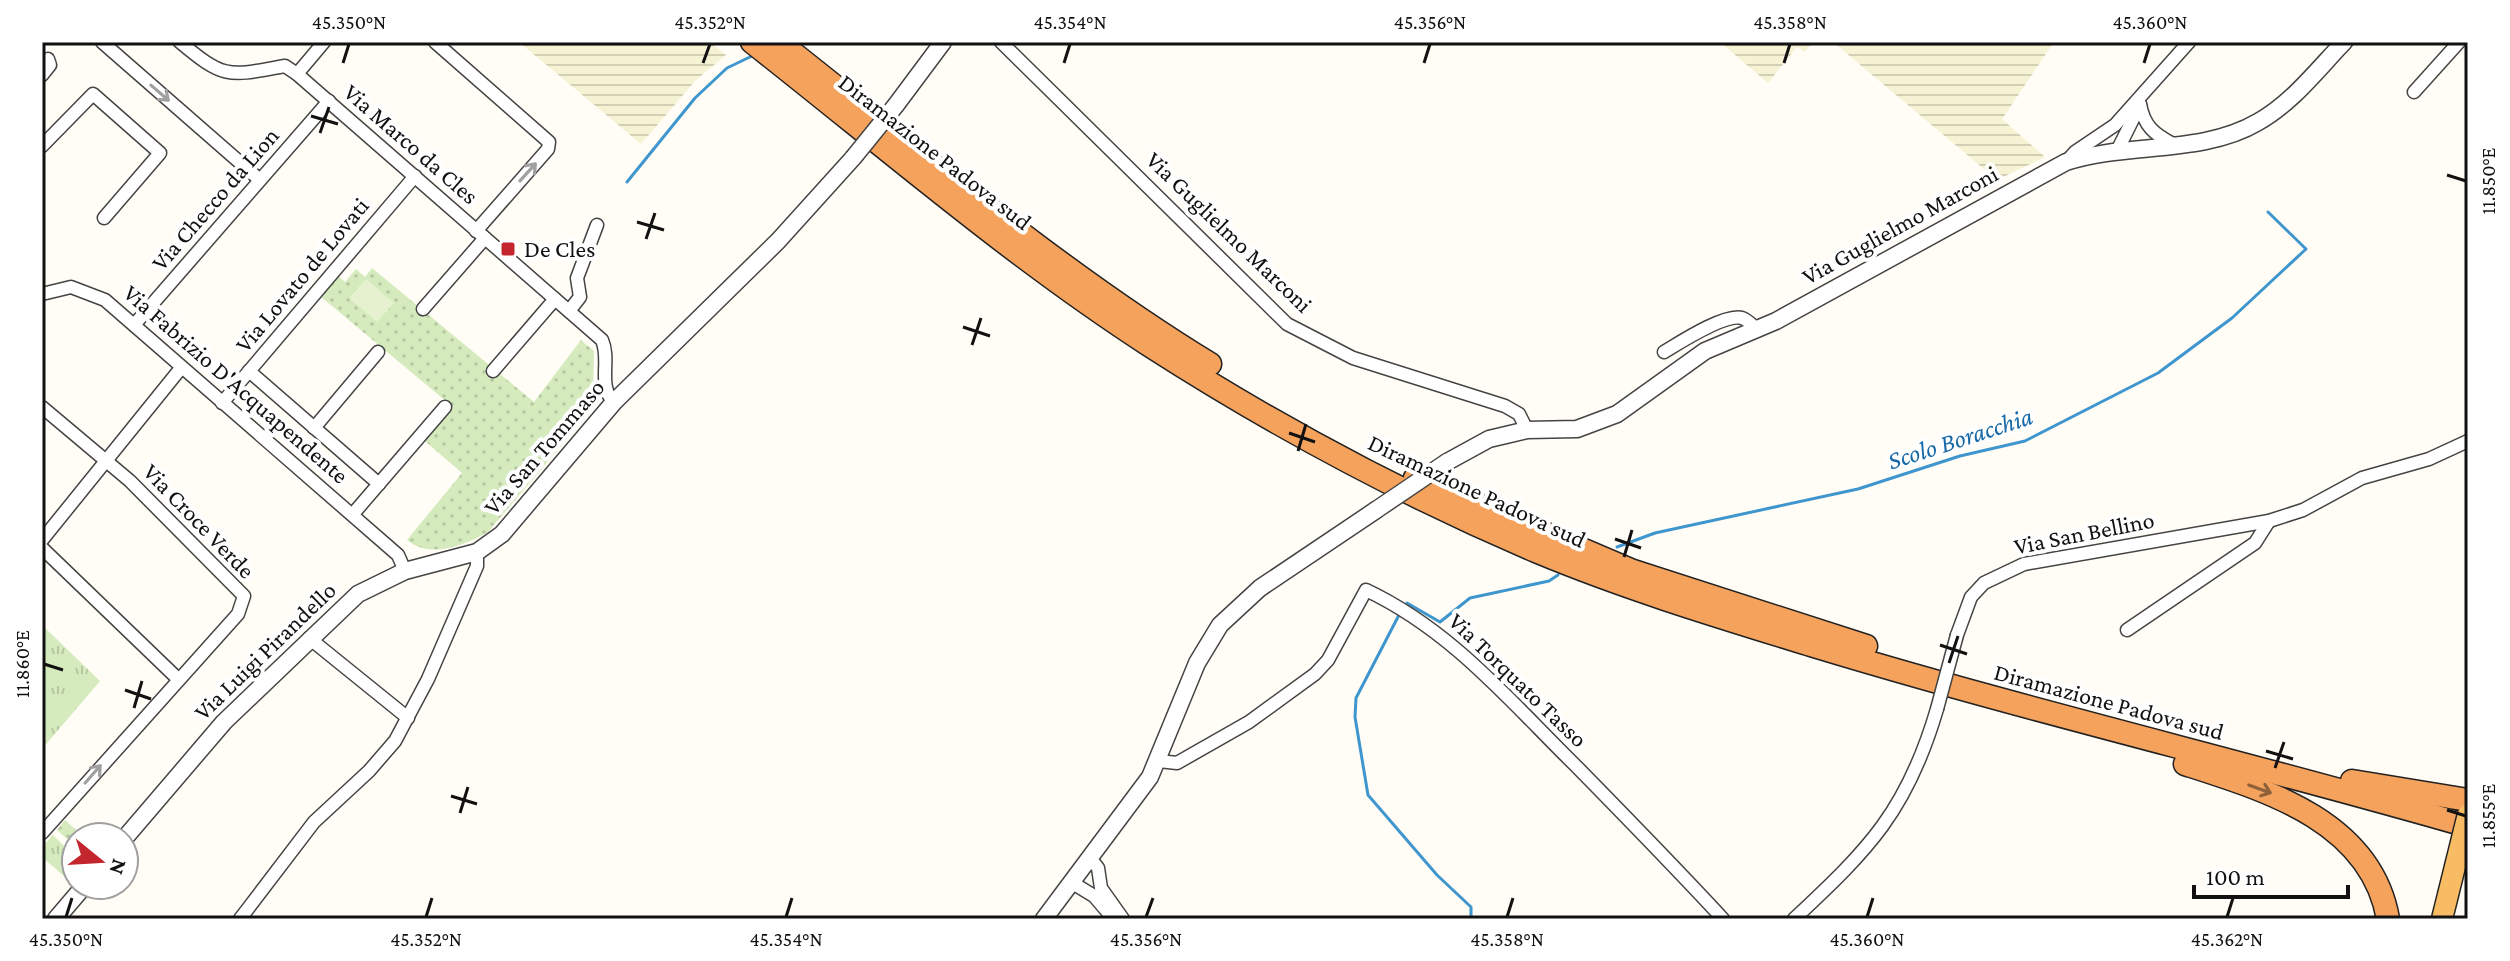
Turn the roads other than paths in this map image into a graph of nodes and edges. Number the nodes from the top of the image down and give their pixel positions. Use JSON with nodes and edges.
{"nodes":[{"id":1,"x":102,"y":42,"type":"edge"},
{"id":2,"x":180,"y":42,"type":"edge"},
{"id":3,"x":324,"y":42,"type":"edge"},
{"id":4,"x":435,"y":42,"type":"edge"},
{"id":5,"x":752,"y":42,"type":"edge"},
{"id":6,"x":779,"y":42,"type":"edge"},
{"id":7,"x":943,"y":42,"type":"edge"},
{"id":8,"x":1001,"y":42,"type":"edge"},
{"id":9,"x":2189,"y":42,"type":"edge"},
{"id":10,"x":2344,"y":42,"type":"edge"},
{"id":11,"x":2459,"y":42,"type":"edge"},
{"id":12,"x":48,"y":59,"type":"dead end"},
{"id":13,"x":297,"y":74,"type":"junction"},
{"id":14,"x":42,"y":75,"type":"edge"},
{"id":15,"x":2146,"y":91,"type":"junction"},
{"id":16,"x":2414,"y":92,"type":"dead end"},
{"id":17,"x":329,"y":101,"type":"junction"},
{"id":18,"x":2140,"y":104,"type":"junction"},
{"id":19,"x":2115,"y":125,"type":"junction"},
{"id":20,"x":2173,"y":144,"type":"junction"},
{"id":21,"x":42,"y":146,"type":"edge"},
{"id":22,"x":2117,"y":149,"type":"junction"},
{"id":23,"x":2066,"y":162,"type":"junction"},
{"id":24,"x":415,"y":176,"type":"junction"},
{"id":25,"x":260,"y":180,"type":"junction"},
{"id":26,"x":104,"y":218,"type":"dead end"},
{"id":27,"x":597,"y":225,"type":"dead end"},
{"id":28,"x":480,"y":234,"type":"junction"},
{"id":29,"x":42,"y":294,"type":"edge"},
{"id":30,"x":555,"y":299,"type":"junction"},
{"id":31,"x":423,"y":309,"type":"dead end"},
{"id":32,"x":569,"y":311,"type":"junction"},
{"id":33,"x":134,"y":325,"type":"junction"},
{"id":34,"x":1758,"y":330,"type":"junction"},
{"id":35,"x":378,"y":352,"type":"dead end"},
{"id":36,"x":1664,"y":352,"type":"dead end"},
{"id":37,"x":608,"y":363,"type":"junction"},
{"id":38,"x":181,"y":368,"type":"junction"},
{"id":39,"x":249,"y":371,"type":"junction"},
{"id":40,"x":493,"y":371,"type":"dead end"},
{"id":41,"x":628,"y":388,"type":"junction"},
{"id":42,"x":614,"y":402,"type":"junction"},
{"id":43,"x":222,"y":403,"type":"junction"},
{"id":44,"x":42,"y":407,"type":"edge"},
{"id":45,"x":445,"y":407,"type":"dead end"},
{"id":46,"x":314,"y":428,"type":"junction"},
{"id":47,"x":1527,"y":430,"type":"junction"},
{"id":48,"x":2468,"y":441,"type":"edge"},
{"id":49,"x":107,"y":460,"type":"junction"},
{"id":50,"x":379,"y":484,"type":"junction"},
{"id":51,"x":353,"y":514,"type":"junction"},
{"id":52,"x":2269,"y":521,"type":"junction"},
{"id":53,"x":42,"y":540,"type":"edge"},
{"id":54,"x":42,"y":548,"type":"edge"},
{"id":55,"x":477,"y":552,"type":"junction"},
{"id":56,"x":405,"y":571,"type":"junction"},
{"id":57,"x":2127,"y":630,"type":"dead end"},
{"id":58,"x":309,"y":638,"type":"junction"},
{"id":59,"x":177,"y":678,"type":"junction"},
{"id":60,"x":2001,"y":700,"type":"junction"},
{"id":61,"x":408,"y":718,"type":"junction"},
{"id":62,"x":1159,"y":761,"type":"junction"},
{"id":63,"x":2352,"y":781,"type":"junction"},
{"id":64,"x":2468,"y":800,"type":"edge"},
{"id":65,"x":2468,"y":814,"type":"edge"},
{"id":66,"x":139,"y":821,"type":"edge"},
{"id":67,"x":2468,"y":826,"type":"edge"},
{"id":68,"x":42,"y":833,"type":"edge"},
{"id":69,"x":2468,"y":848,"type":"edge"},
{"id":70,"x":1090,"y":858,"type":"junction"},
{"id":71,"x":1071,"y":882,"type":"junction"},
{"id":72,"x":71,"y":901,"type":"edge"},
{"id":73,"x":56,"y":919,"type":"edge"},
{"id":74,"x":240,"y":919,"type":"edge"},
{"id":75,"x":1044,"y":919,"type":"edge"},
{"id":76,"x":1113,"y":919,"type":"edge"},
{"id":77,"x":1123,"y":919,"type":"edge"},
{"id":78,"x":1723,"y":919,"type":"edge"},
{"id":79,"x":1794,"y":919,"type":"edge"},
{"id":80,"x":2388,"y":919,"type":"edge"},
{"id":81,"x":2442,"y":919,"type":"edge"},
{"id":82,"x":2451,"y":919,"type":"edge"}],
"edges":[{"from":1,"to":25,"type":"street","one_way":true},
{"from":2,"to":13,"type":"street"},
{"from":3,"to":13,"type":"street"},
{"from":28,"to":4,"type":"street","one_way":true},
{"from":5,"to":60,"type":"highway","name":"Diramazione Padova sud"},
{"from":6,"to":63,"type":"highway","name":"Diramazione Padova sud"},
{"from":7,"to":41,"type":"street","name":"Via San Tommaso","bridge":true},
{"from":8,"to":47,"type":"street","name":"Via Guglielmo Marconi"},
{"from":9,"to":15,"type":"street","name":"Via Guglielmo Marconi"},
{"from":10,"to":20,"type":"street"},
{"from":11,"to":16,"type":"street"},
{"from":12,"to":14,"type":"street"},
{"from":13,"to":17,"type":"street","name":"Via Marco da Cles"},
{"from":15,"to":18,"type":"street","name":"Via Guglielmo Marconi"},
{"from":15,"to":19,"type":"street","name":"Via Guglielmo Marconi"},
{"from":17,"to":24,"type":"street","name":"Via Marco da Cles"},
{"from":17,"to":25,"type":"street","name":"Via Checco da Lion"},
{"from":18,"to":20,"type":"street"},
{"from":18,"to":22,"type":"street","name":"Via Guglielmo Marconi"},
{"from":19,"to":22,"type":"street"},
{"from":19,"to":23,"type":"street","name":"Via Guglielmo Marconi"},
{"from":20,"to":22,"type":"street"},
{"from":21,"to":26,"type":"street"},
{"from":22,"to":23,"type":"street","name":"Via Guglielmo Marconi"},
{"from":23,"to":34,"type":"street","name":"Via Guglielmo Marconi"},
{"from":24,"to":28,"type":"street","name":"Via Marco da Cles"},
{"from":24,"to":39,"type":"street","name":"Via Lovato de Lovati"},
{"from":25,"to":33,"type":"street","name":"Via Checco da Lion"},
{"from":27,"to":32,"type":"street"},
{"from":28,"to":30,"type":"street","name":"Via Marco da Cles"},
{"from":28,"to":31,"type":"street","name":"Via Marco da Cles"},
{"from":29,"to":33,"type":"street","name":"Via Fabrizio D'Acquapendente"},
{"from":30,"to":32,"type":"street","name":"Via Marco da Cles"},
{"from":30,"to":40,"type":"street"},
{"from":32,"to":37,"type":"street","name":"Via Marco da Cles"},
{"from":33,"to":38,"type":"street","name":"Via Fabrizio D'Acquapendente"},
{"from":34,"to":36,"type":"street"},
{"from":34,"to":47,"type":"street","name":"Via Guglielmo Marconi"},
{"from":35,"to":46,"type":"street","name":"Via Fabrizio D'Acquapendente"},
{"from":37,"to":41,"type":"street","name":"Via Marco da Cles"},
{"from":37,"to":42,"type":"street","name":"Via Marco da Cles"},
{"from":38,"to":43,"type":"street","name":"Via Fabrizio D'Acquapendente"},
{"from":38,"to":49,"type":"street"},
{"from":39,"to":43,"type":"street","name":"Via Lovato de Lovati"},
{"from":39,"to":46,"type":"street","name":"Via Fabrizio D'Acquapendente"},
{"from":41,"to":42,"type":"street","name":"Via San Tommaso"},
{"from":42,"to":55,"type":"street","name":"Via San Tommaso"},
{"from":43,"to":51,"type":"street","name":"Via Fabrizio D'Acquapendente"},
{"from":44,"to":49,"type":"street"},
{"from":45,"to":50,"type":"street","name":"Via Fabrizio D'Acquapendente"},
{"from":46,"to":50,"type":"street","name":"Via Fabrizio D'Acquapendente"},
{"from":47,"to":62,"type":"street","bridge":true},
{"from":48,"to":52,"type":"street"},
{"from":49,"to":53,"type":"street"},
{"from":49,"to":59,"type":"street","name":"Via Croce Verde"},
{"from":50,"to":51,"type":"street","name":"Via Fabrizio D'Acquapendente"},
{"from":51,"to":56,"type":"street","name":"Via Fabrizio D'Acquapendente"},
{"from":52,"to":57,"type":"street"},
{"from":52,"to":79,"type":"street","name":"Via San Bellino","bridge":true},
{"from":54,"to":59,"type":"street"},
{"from":55,"to":56,"type":"street","name":"Via Luigi Pirandello"},
{"from":55,"to":61,"type":"street"},
{"from":56,"to":58,"type":"street","name":"Via Luigi Pirandello"},
{"from":58,"to":61,"type":"street"},
{"from":58,"to":66,"type":"street","name":"Via Luigi Pirandello"},
{"from":68,"to":59,"type":"street","name":"Via Croce Verde","one_way":true},
{"from":60,"to":67,"type":"highway","name":"Diramazione Padova sud"},
{"from":60,"to":80,"type":"highway","one_way":true},
{"from":61,"to":74,"type":"street"},
{"from":62,"to":70,"type":"street"},
{"from":62,"to":78,"type":"street","name":"Via Torquato Tasso"},
{"from":63,"to":64,"type":"highway"},
{"from":63,"to":65,"type":"highway","name":"Diramazione Padova sud"},
{"from":65,"to":81,"type":"highway","bridge":true},
{"from":69,"to":82,"type":"highway"},
{"from":70,"to":71,"type":"street"},
{"from":70,"to":77,"type":"street"},
{"from":71,"to":75,"type":"street"},
{"from":71,"to":76,"type":"street"},
{"from":72,"to":73,"type":"street"}]}
